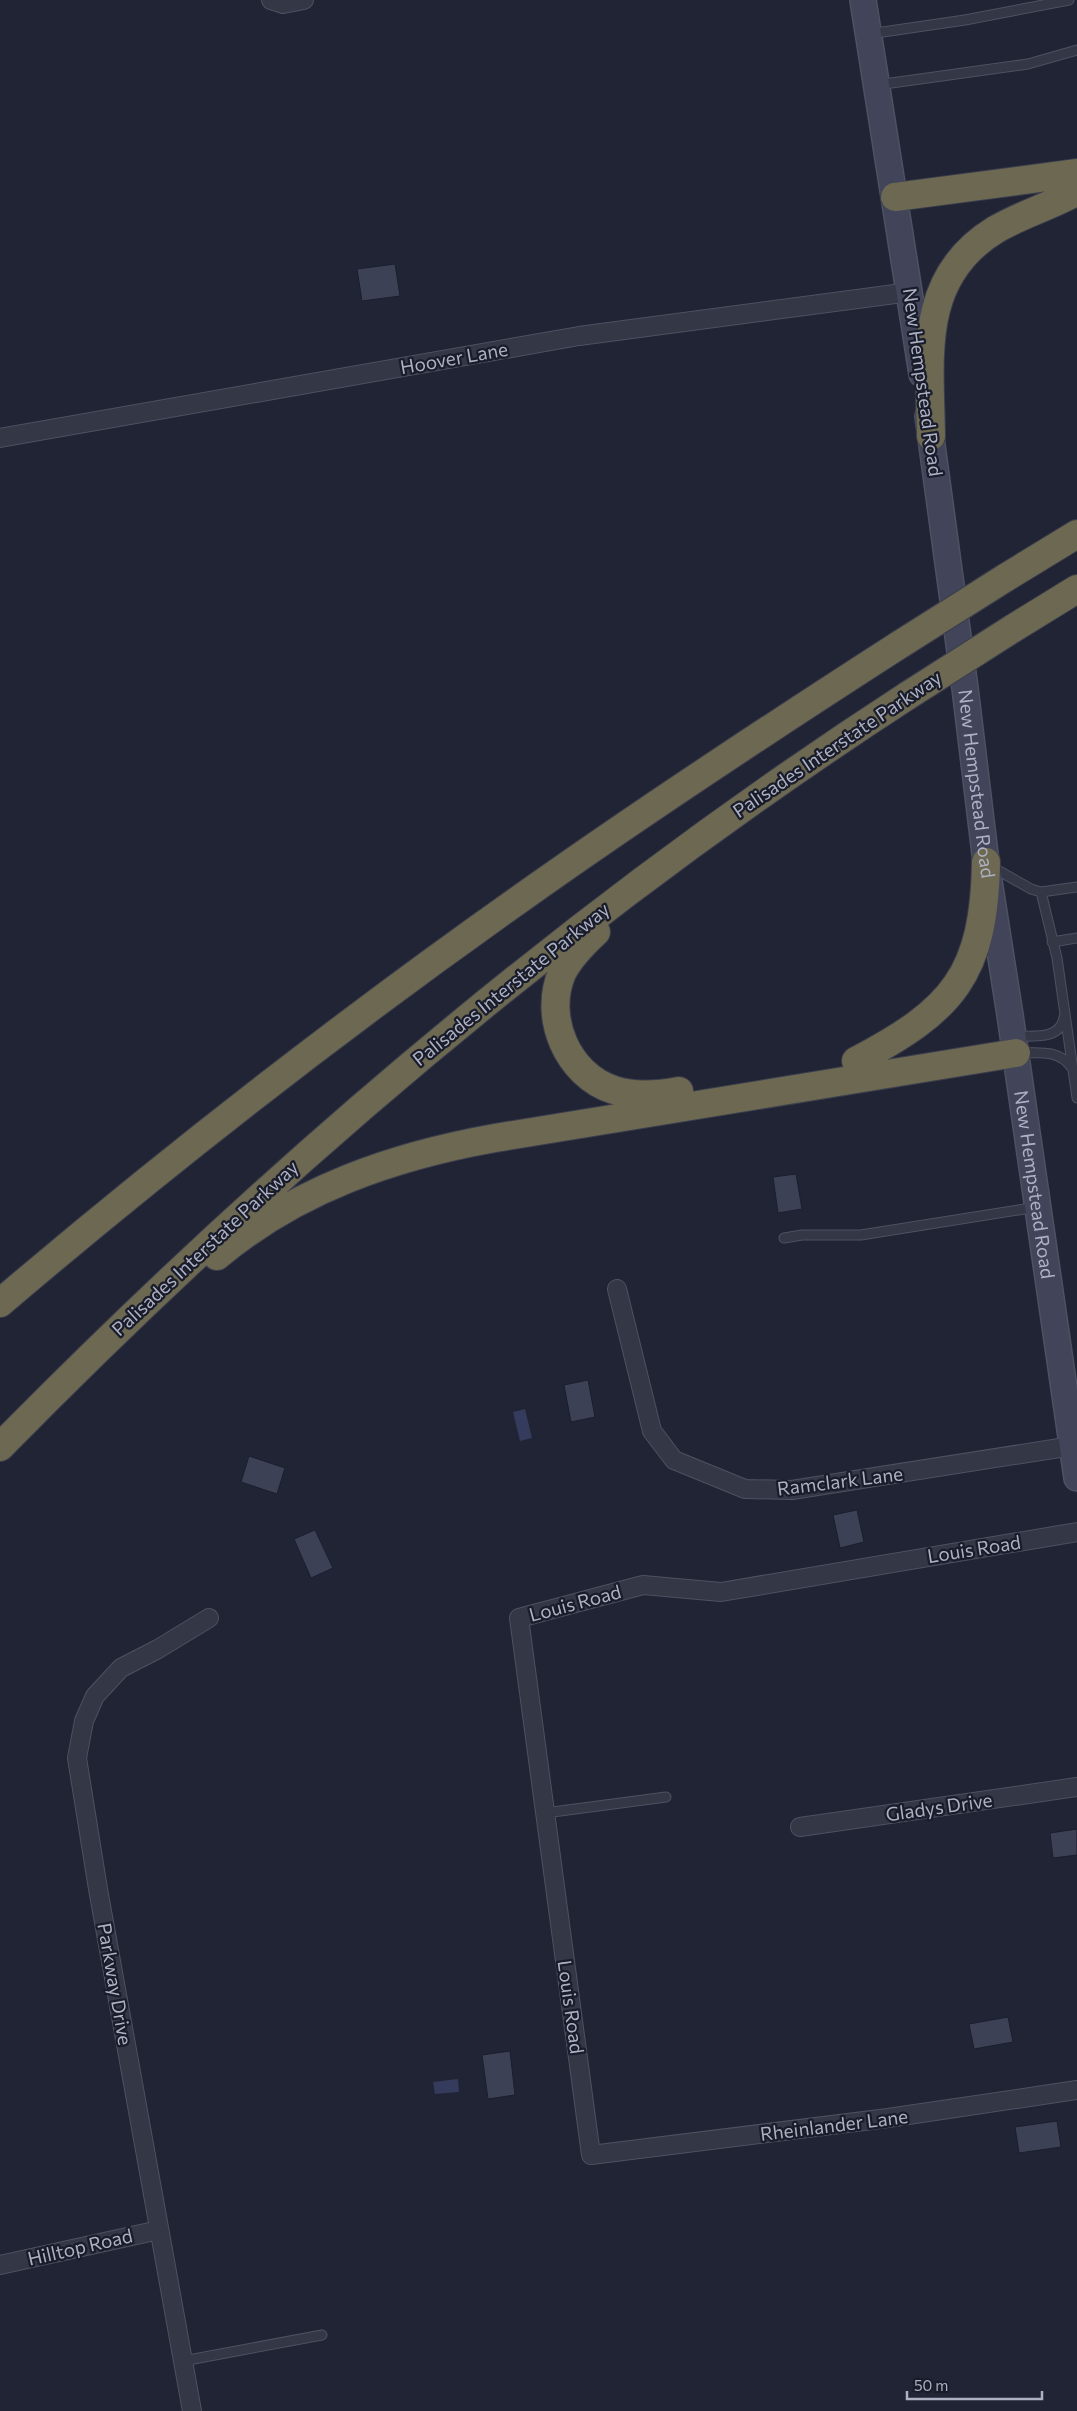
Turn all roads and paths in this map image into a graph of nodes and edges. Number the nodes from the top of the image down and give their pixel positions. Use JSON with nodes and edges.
{"nodes":[{"id":1,"x":271,"y":0,"type":"edge"},
{"id":2,"x":304,"y":0,"type":"edge"},
{"id":3,"x":864,"y":0,"type":"edge"},
{"id":4,"x":1069,"y":0,"type":"edge"},
{"id":5,"x":869,"y":34,"type":"junction"},
{"id":6,"x":1077,"y":50,"type":"edge"},
{"id":7,"x":877,"y":85,"type":"junction"},
{"id":8,"x":1076,"y":186,"type":"edge"},
{"id":9,"x":896,"y":205,"type":"junction"},
{"id":10,"x":910,"y":292,"type":"junction"},
{"id":11,"x":931,"y":436,"type":"junction"},
{"id":12,"x":0,"y":438,"type":"edge"},
{"id":13,"x":1077,"y":533,"type":"edge"},
{"id":14,"x":1077,"y":589,"type":"edge"},
{"id":15,"x":770,"y":788,"type":"junction"},
{"id":16,"x":986,"y":862,"type":"junction"},
{"id":17,"x":1077,"y":886,"type":"edge"},
{"id":18,"x":1041,"y":892,"type":"junction"},
{"id":19,"x":1077,"y":938,"type":"edge"},
{"id":20,"x":1052,"y":942,"type":"junction"},
{"id":21,"x":1065,"y":1011,"type":"junction"},
{"id":22,"x":1014,"y":1045,"type":"junction"},
{"id":23,"x":856,"y":1062,"type":"junction"},
{"id":24,"x":1073,"y":1069,"type":"junction"},
{"id":25,"x":1077,"y":1098,"type":"edge"},
{"id":26,"x":1037,"y":1207,"type":"junction"},
{"id":27,"x":784,"y":1238,"type":"dead end"},
{"id":28,"x":617,"y":1289,"type":"dead end"},
{"id":29,"x":0,"y":1303,"type":"edge"},
{"id":30,"x":55,"y":1391,"type":"junction"},
{"id":31,"x":1072,"y":1417,"type":"edge"},
{"id":32,"x":1072,"y":1446,"type":"junction"},
{"id":33,"x":0,"y":1447,"type":"edge"},
{"id":34,"x":1077,"y":1478,"type":"edge"},
{"id":35,"x":1077,"y":1532,"type":"edge"},
{"id":36,"x":209,"y":1618,"type":"dead end"},
{"id":37,"x":1077,"y":1787,"type":"edge"},
{"id":38,"x":666,"y":1797,"type":"dead end"},
{"id":39,"x":545,"y":1813,"type":"junction"},
{"id":40,"x":800,"y":1827,"type":"dead end"},
{"id":41,"x":1077,"y":2090,"type":"edge"},
{"id":42,"x":591,"y":2155,"type":"joint"},
{"id":43,"x":159,"y":2230,"type":"junction"},
{"id":44,"x":0,"y":2265,"type":"edge"},
{"id":45,"x":322,"y":2336,"type":"dead end"},
{"id":46,"x":183,"y":2361,"type":"junction"},
{"id":47,"x":192,"y":2411,"type":"edge"}],
"edges":[{"from":1,"to":2,"type":"street"},
{"from":3,"to":5,"type":"street","name":"New Hempstead Road"},
{"from":4,"to":5,"type":"lane"},
{"from":5,"to":7,"type":"street","name":"New Hempstead Road"},
{"from":6,"to":7,"type":"lane"},
{"from":7,"to":9,"type":"street","name":"New Hempstead Road"},
{"from":8,"to":9,"type":"highway"},
{"from":8,"to":11,"type":"highway"},
{"from":9,"to":10,"type":"street","name":"New Hempstead Road"},
{"from":10,"to":11,"type":"street","name":"New Hempstead Road"},
{"from":10,"to":12,"type":"street","name":"Hoover Lane"},
{"from":11,"to":16,"type":"street","name":"New Hempstead Road"},
{"from":13,"to":29,"type":"highway","bridge":true},
{"from":14,"to":15,"type":"highway","name":"Palisades Interstate Parkway","bridge":true},
{"from":15,"to":23,"type":"highway"},
{"from":15,"to":30,"type":"highway","name":"Palisades Interstate Parkway"},
{"from":16,"to":18,"type":"lane"},
{"from":16,"to":22,"type":"street","name":"New Hempstead Road"},
{"from":16,"to":23,"type":"highway"},
{"from":17,"to":18,"type":"lane"},
{"from":18,"to":20,"type":"lane"},
{"from":19,"to":20,"type":"lane"},
{"from":20,"to":21,"type":"lane"},
{"from":21,"to":22,"type":"lane"},
{"from":21,"to":24,"type":"lane"},
{"from":22,"to":23,"type":"highway"},
{"from":22,"to":24,"type":"lane"},
{"from":22,"to":26,"type":"street","name":"New Hempstead Road"},
{"from":22,"to":30,"type":"highway"},
{"from":24,"to":25,"type":"lane"},
{"from":26,"to":27,"type":"lane"},
{"from":26,"to":31,"type":"street","name":"New Hempstead Road"},
{"from":28,"to":32,"type":"street","name":"Ramclark Lane"},
{"from":30,"to":33,"type":"highway","name":"Palisades Interstate Parkway"},
{"from":31,"to":32,"type":"street","name":"New Hempstead Road"},
{"from":32,"to":34,"type":"street","name":"New Hempstead Road"},
{"from":35,"to":39,"type":"street","name":"Louis Road"},
{"from":36,"to":43,"type":"street","name":"Parkway Drive"},
{"from":37,"to":40,"type":"street","name":"Gladys Drive"},
{"from":38,"to":39,"type":"lane"},
{"from":39,"to":42,"type":"street","name":"Louis Road"},
{"from":41,"to":42,"type":"street","name":"Rheinlander Lane"},
{"from":43,"to":44,"type":"street","name":"Hilltop Road"},
{"from":43,"to":46,"type":"street","name":"Parkway Drive"},
{"from":45,"to":46,"type":"lane"},
{"from":46,"to":47,"type":"street","name":"Parkway Drive"}]}
